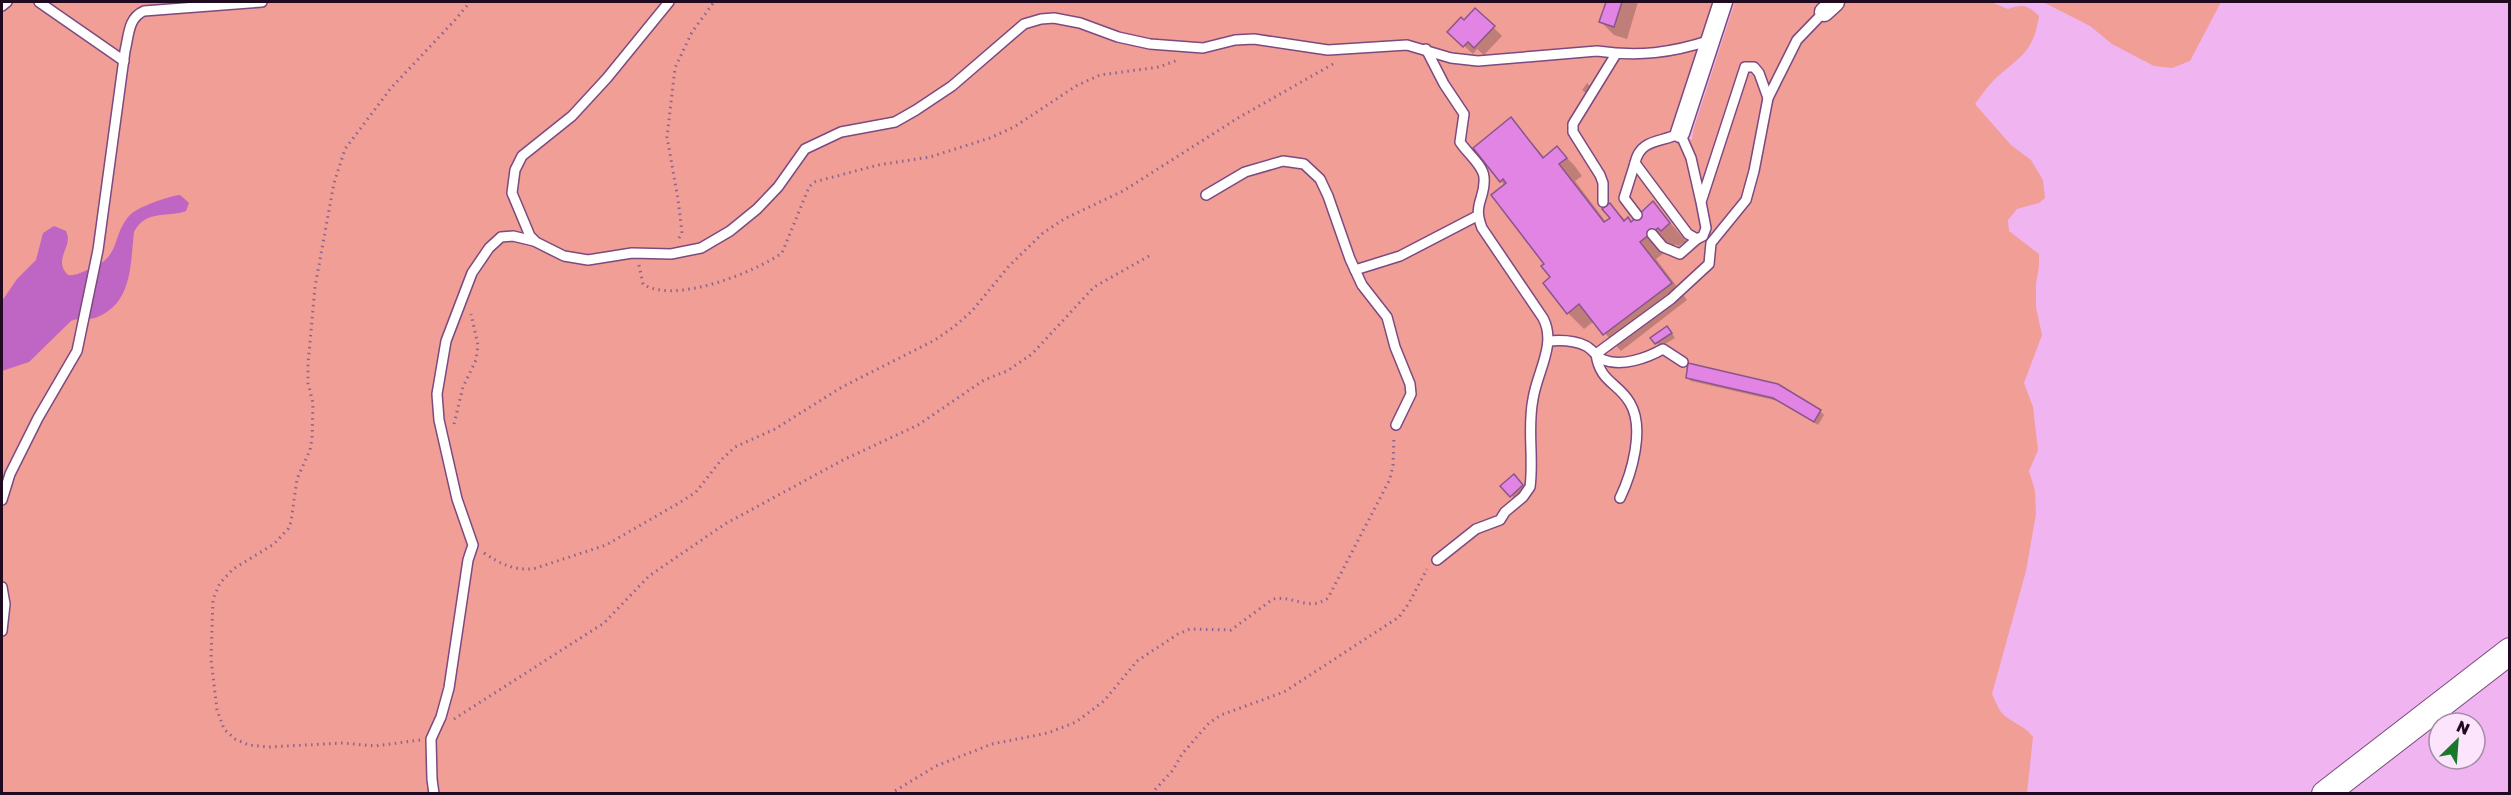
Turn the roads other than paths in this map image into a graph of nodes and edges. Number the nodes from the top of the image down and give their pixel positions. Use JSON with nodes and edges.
{"nodes":[{"id":1,"x":7,"y":2,"type":"edge"},
{"id":2,"x":39,"y":2,"type":"edge"},
{"id":3,"x":261,"y":2,"type":"edge"},
{"id":4,"x":669,"y":2,"type":"edge"},
{"id":5,"x":1723,"y":2,"type":"edge"},
{"id":6,"x":2,"y":6,"type":"edge"},
{"id":7,"x":1830,"y":7,"type":"edge"},
{"id":8,"x":1711,"y":40,"type":"junction"},
{"id":9,"x":1426,"y":49,"type":"junction"},
{"id":10,"x":1616,"y":54,"type":"junction"},
{"id":11,"x":124,"y":62,"type":"junction"},
{"id":12,"x":1768,"y":98,"type":"junction"},
{"id":13,"x":1680,"y":133,"type":"junction"},
{"id":14,"x":1635,"y":163,"type":"junction"},
{"id":15,"x":1206,"y":195,"type":"dead end"},
{"id":16,"x":1603,"y":202,"type":"dead end"},
{"id":17,"x":1701,"y":202,"type":"junction"},
{"id":18,"x":1637,"y":215,"type":"dead end"},
{"id":19,"x":1477,"y":216,"type":"junction"},
{"id":20,"x":1652,"y":234,"type":"dead end"},
{"id":21,"x":1704,"y":239,"type":"junction"},
{"id":22,"x":536,"y":242,"type":"junction"},
{"id":23,"x":1355,"y":270,"type":"junction"},
{"id":24,"x":1549,"y":341,"type":"junction"},
{"id":25,"x":1596,"y":354,"type":"junction"},
{"id":26,"x":1683,"y":362,"type":"dead end"},
{"id":27,"x":1396,"y":425,"type":"road end"},
{"id":28,"x":1620,"y":498,"type":"dead end"},
{"id":29,"x":2,"y":500,"type":"edge"},
{"id":30,"x":1437,"y":560,"type":"road end"},
{"id":31,"x":2,"y":587,"type":"edge"},
{"id":32,"x":2,"y":630,"type":"edge"},
{"id":33,"x":2510,"y":651,"type":"edge"},
{"id":34,"x":434,"y":794,"type":"edge"},
{"id":35,"x":2325,"y":794,"type":"edge"}],
"edges":[{"from":1,"to":6,"type":"lane"},
{"from":2,"to":11,"type":"lane"},
{"from":3,"to":11,"type":"lane"},
{"from":4,"to":22,"type":"lane"},
{"from":5,"to":8,"type":"street"},
{"from":7,"to":12,"type":"lane"},
{"from":8,"to":10,"type":"lane"},
{"from":8,"to":13,"type":"street"},
{"from":9,"to":10,"type":"lane"},
{"from":9,"to":19,"type":"lane"},
{"from":9,"to":22,"type":"lane"},
{"from":10,"to":16,"type":"lane"},
{"from":11,"to":29,"type":"lane"},
{"from":12,"to":17,"type":"lane"},
{"from":12,"to":21,"type":"lane"},
{"from":13,"to":14,"type":"lane"},
{"from":13,"to":17,"type":"lane"},
{"from":14,"to":18,"type":"lane"},
{"from":14,"to":21,"type":"lane"},
{"from":15,"to":23,"type":"lane"},
{"from":17,"to":21,"type":"lane"},
{"from":19,"to":23,"type":"lane"},
{"from":19,"to":24,"type":"lane"},
{"from":20,"to":21,"type":"lane"},
{"from":21,"to":25,"type":"lane"},
{"from":22,"to":34,"type":"lane"},
{"from":23,"to":27,"type":"lane"},
{"from":24,"to":25,"type":"lane"},
{"from":24,"to":30,"type":"lane"},
{"from":25,"to":26,"type":"lane"},
{"from":25,"to":28,"type":"lane"},
{"from":31,"to":32,"type":"lane"},
{"from":33,"to":35,"type":"street"}]}
